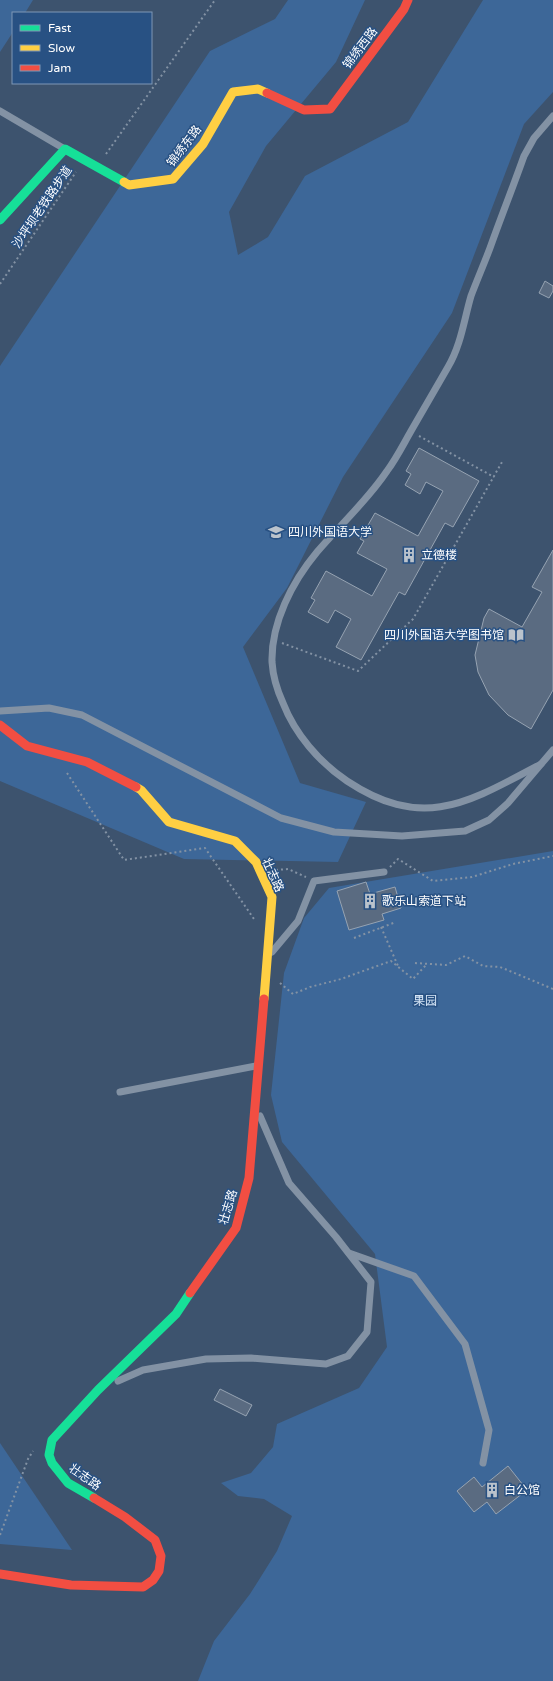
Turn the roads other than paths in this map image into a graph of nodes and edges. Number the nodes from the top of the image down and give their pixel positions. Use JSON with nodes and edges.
{"nodes":[{"id":1,"x":408,"y":0,"type":"edge"},
{"id":2,"x":330,"y":109,"type":"joint"},
{"id":3,"x":0,"y":111,"type":"edge"},
{"id":4,"x":553,"y":116,"type":"edge"},
{"id":5,"x":65,"y":149,"type":"junction"},
{"id":6,"x":0,"y":220,"type":"edge"},
{"id":7,"x":0,"y":711,"type":"edge"},
{"id":8,"x":0,"y":725,"type":"edge"},
{"id":9,"x":553,"y":750,"type":"edge"},
{"id":10,"x":541,"y":764,"type":"junction"},
{"id":11,"x":384,"y":872,"type":"road end"},
{"id":12,"x":267,"y":958,"type":"junction"},
{"id":13,"x":258,"y":1066,"type":"junction"},
{"id":14,"x":120,"y":1092,"type":"dead end"},
{"id":15,"x":255,"y":1106,"type":"junction"},
{"id":16,"x":349,"y":1253,"type":"junction"},
{"id":17,"x":98,"y":1390,"type":"junction"},
{"id":18,"x":483,"y":1463,"type":"dead end"},
{"id":19,"x":0,"y":1574,"type":"edge"}],
"edges":[{"from":1,"to":2,"type":"street","name":"锦绣西路"},
{"from":2,"to":5,"type":"street","name":"锦绣东路"},
{"from":3,"to":5,"type":"lane"},
{"from":4,"to":10,"type":"lane"},
{"from":5,"to":6,"type":"street"},
{"from":7,"to":10,"type":"lane"},
{"from":8,"to":12,"type":"street","name":"壮志路"},
{"from":9,"to":10,"type":"lane"},
{"from":11,"to":12,"type":"lane"},
{"from":12,"to":13,"type":"street","name":"壮志路"},
{"from":13,"to":14,"type":"lane"},
{"from":13,"to":15,"type":"street","name":"壮志路"},
{"from":15,"to":16,"type":"lane"},
{"from":15,"to":17,"type":"street","name":"壮志路"},
{"from":16,"to":17,"type":"lane"},
{"from":16,"to":18,"type":"lane"},
{"from":17,"to":19,"type":"street","name":"壮志路"}]}
